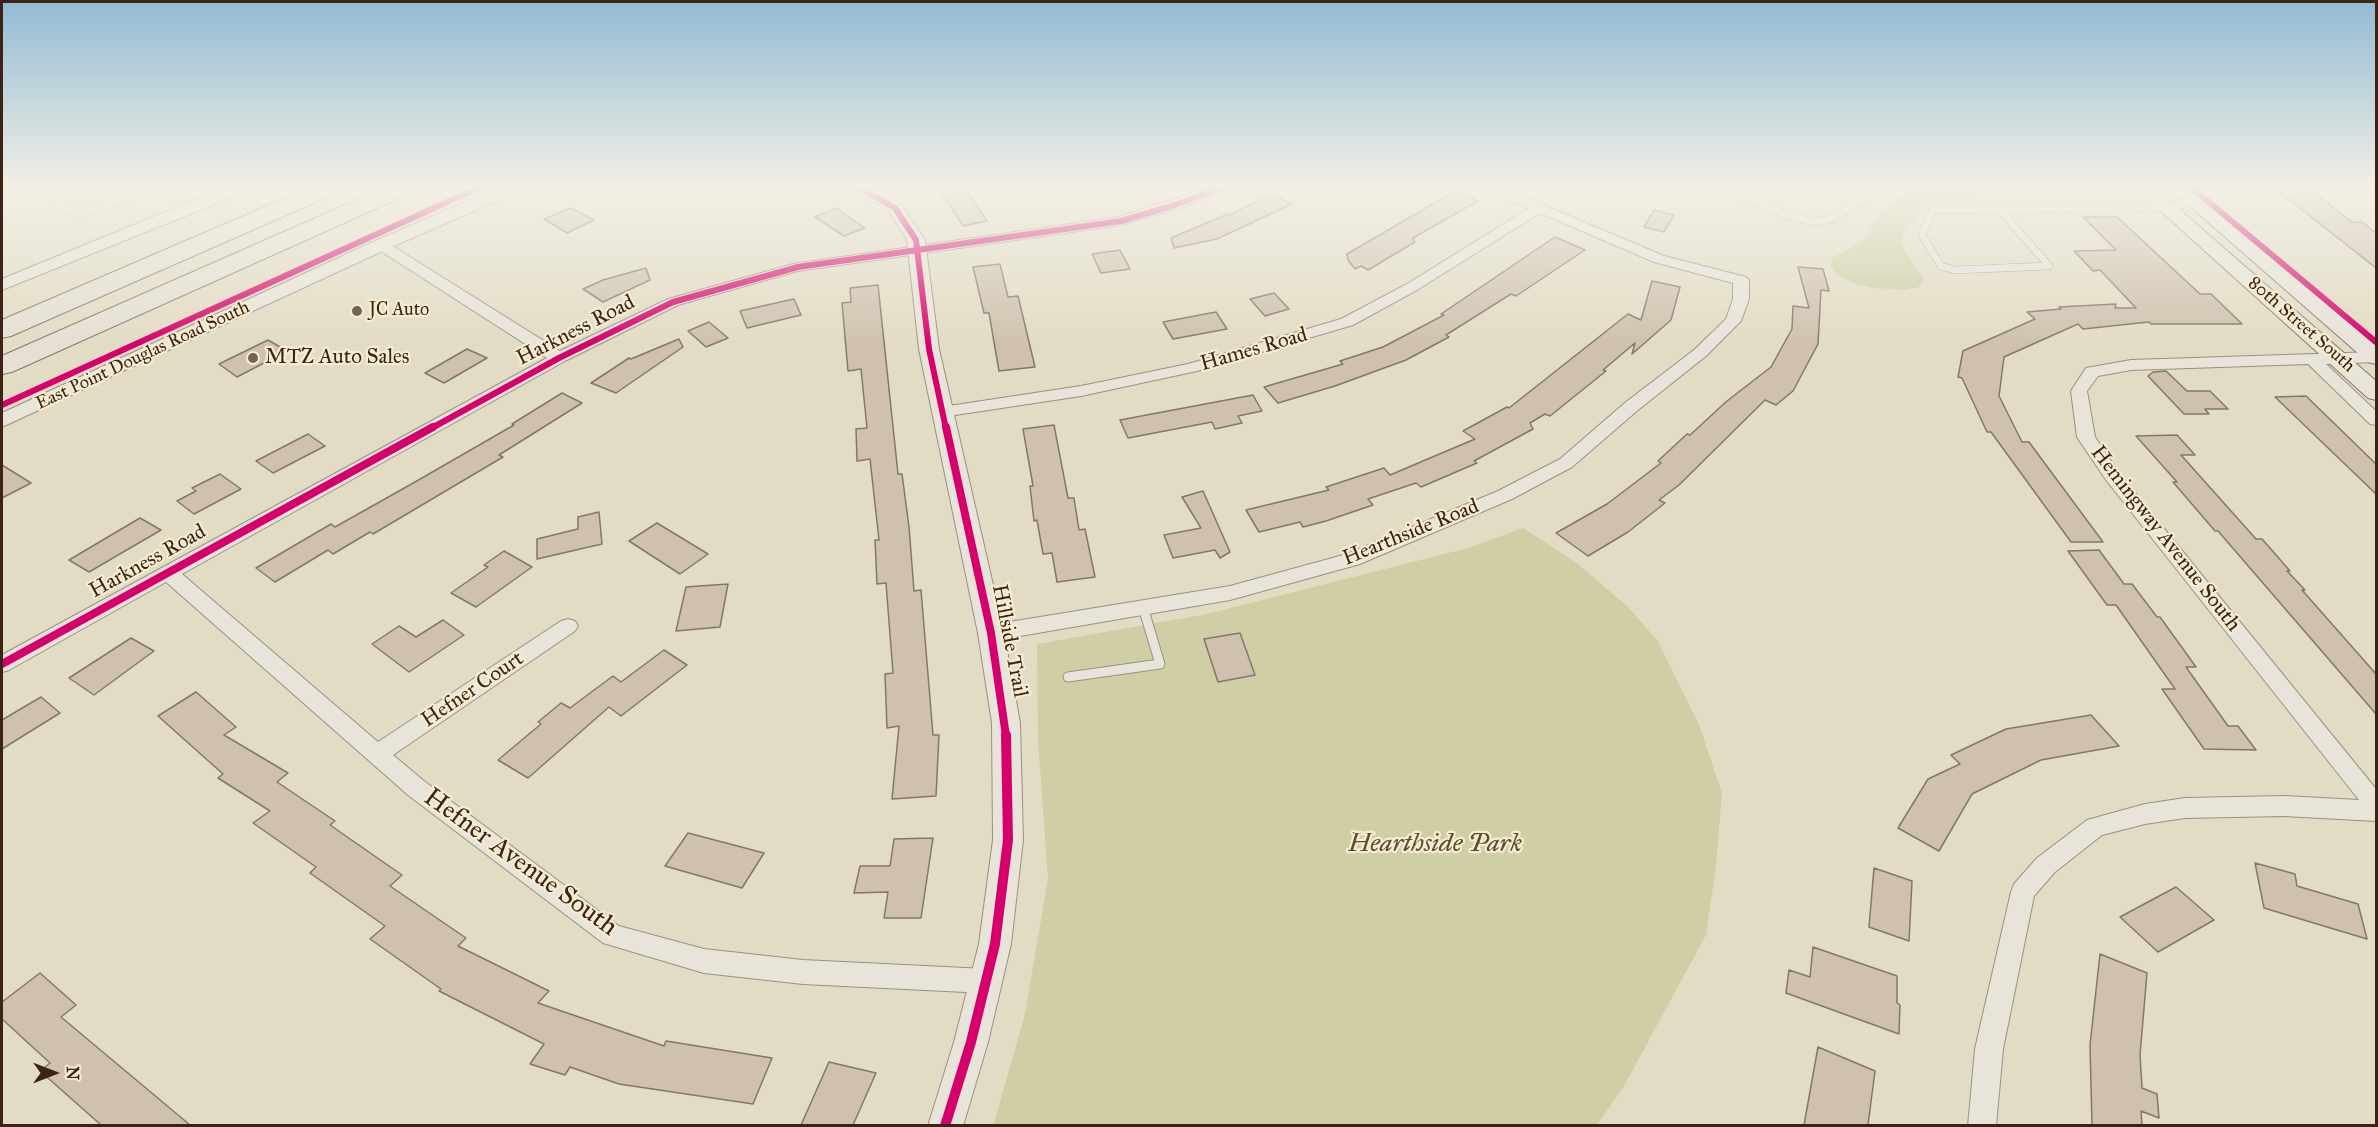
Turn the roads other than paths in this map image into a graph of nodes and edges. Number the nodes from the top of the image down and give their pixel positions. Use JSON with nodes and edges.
{"nodes":[{"id":1,"x":114,"y":240,"type":"edge"},
{"id":2,"x":210,"y":240,"type":"edge"},
{"id":3,"x":287,"y":240,"type":"edge"},
{"id":4,"x":393,"y":240,"type":"edge"},
{"id":5,"x":916,"y":240,"type":"edge"},
{"id":6,"x":991,"y":240,"type":"edge"},
{"id":7,"x":1488,"y":240,"type":"edge"},
{"id":8,"x":1612,"y":240,"type":"edge"},
{"id":9,"x":1925,"y":240,"type":"edge"},
{"id":10,"x":2026,"y":240,"type":"edge"},
{"id":11,"x":2203,"y":240,"type":"edge"},
{"id":12,"x":2239,"y":240,"type":"edge"},
{"id":13,"x":381,"y":245,"type":"junction"},
{"id":14,"x":918,"y":250,"type":"junction"},
{"id":15,"x":2,"y":285,"type":"edge"},
{"id":16,"x":2,"y":330,"type":"edge"},
{"id":17,"x":559,"y":357,"type":"junction"},
{"id":18,"x":2376,"y":357,"type":"edge"},
{"id":19,"x":2311,"y":358,"type":"junction"},
{"id":20,"x":2338,"y":358,"type":"junction"},
{"id":21,"x":2,"y":366,"type":"edge"},
{"id":22,"x":2376,"y":393,"type":"edge"},
{"id":23,"x":942,"y":412,"type":"junction"},
{"id":24,"x":2376,"y":420,"type":"edge"},
{"id":25,"x":2,"y":421,"type":"edge"},
{"id":26,"x":167,"y":572,"type":"junction"},
{"id":27,"x":1143,"y":607,"type":"junction"},
{"id":28,"x":568,"y":626,"type":"dead end"},
{"id":29,"x":991,"y":633,"type":"junction"},
{"id":30,"x":2,"y":664,"type":"edge"},
{"id":31,"x":1068,"y":677,"type":"dead end"},
{"id":32,"x":377,"y":754,"type":"junction"},
{"id":33,"x":2376,"y":805,"type":"edge"},
{"id":34,"x":2376,"y":811,"type":"edge"},
{"id":35,"x":986,"y":981,"type":"junction"},
{"id":36,"x":945,"y":1125,"type":"edge"},
{"id":37,"x":1982,"y":1125,"type":"edge"}],
"edges":[{"from":1,"to":15,"type":"street"},
{"from":2,"to":16,"type":"highway"},
{"from":3,"to":21,"type":"highway"},
{"from":4,"to":13,"type":"street","name":"East Point Douglas Road South"},
{"from":5,"to":14,"type":"street","name":"Hillside Trail"},
{"from":6,"to":14,"type":"street","name":"Harkness Road"},
{"from":7,"to":23,"type":"street","name":"Hames Road"},
{"from":8,"to":27,"type":"street","name":"Hearthside Road"},
{"from":9,"to":10,"type":"lane"},
{"from":11,"to":20,"type":"main road","name":"80th Street South"},
{"from":12,"to":18,"type":"main road","name":"80th Street South"},
{"from":13,"to":17,"type":"street"},
{"from":13,"to":25,"type":"street","name":"East Point Douglas Road South"},
{"from":14,"to":17,"type":"street","name":"Harkness Road"},
{"from":14,"to":23,"type":"street","name":"Hillside Trail"},
{"from":17,"to":26,"type":"street","name":"Harkness Road"},
{"from":18,"to":20,"type":"street","name":"Hemingway Avenue South"},
{"from":19,"to":20,"type":"street","name":"Hemingway Avenue South"},
{"from":19,"to":24,"type":"street","name":"80th Street South"},
{"from":19,"to":33,"type":"street","name":"Hemingway Avenue South"},
{"from":20,"to":22,"type":"main road","name":"80th Street South"},
{"from":23,"to":29,"type":"street","name":"Hillside Trail"},
{"from":26,"to":30,"type":"street","name":"Harkness Road"},
{"from":26,"to":32,"type":"street","name":"Hefner Avenue South"},
{"from":27,"to":29,"type":"street","name":"Hearthside Road"},
{"from":27,"to":31,"type":"lane"},
{"from":28,"to":32,"type":"street","name":"Hefner Court"},
{"from":29,"to":35,"type":"street","name":"Hillside Trail"},
{"from":32,"to":35,"type":"street","name":"Hefner Avenue South"},
{"from":34,"to":37,"type":"street"},
{"from":35,"to":36,"type":"street","name":"Hillside Trail"}]}
